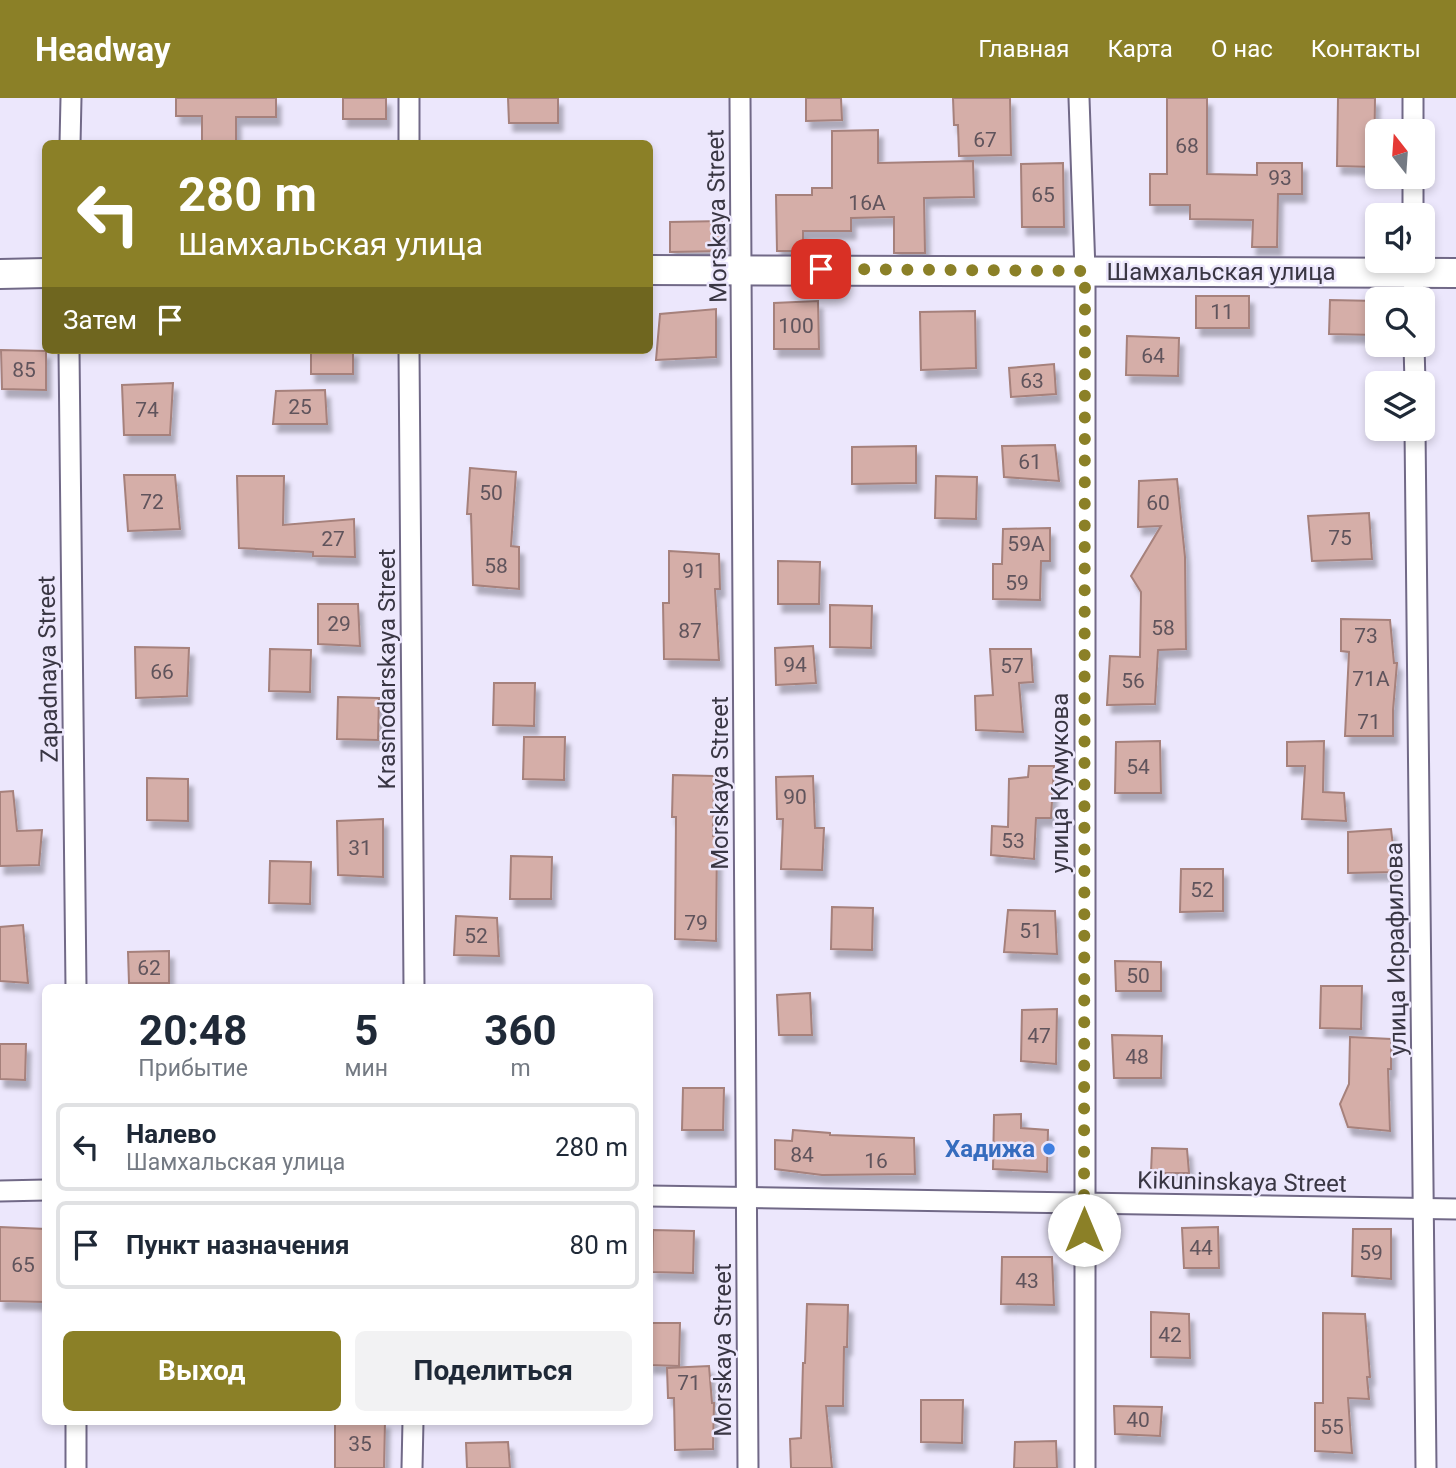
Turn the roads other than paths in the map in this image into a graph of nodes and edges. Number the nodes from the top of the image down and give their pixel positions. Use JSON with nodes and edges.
{"nodes":[{"id":1,"x":71,"y":98,"type":"edge"},
{"id":2,"x":409,"y":98,"type":"edge"},
{"id":3,"x":740,"y":98,"type":"edge"},
{"id":4,"x":1079,"y":98,"type":"edge"},
{"id":5,"x":1413,"y":98,"type":"edge"},
{"id":6,"x":1413,"y":119,"type":"edge"},
{"id":7,"x":70,"y":140,"type":"edge"},
{"id":8,"x":409,"y":140,"type":"edge"},
{"id":9,"x":742,"y":269,"type":"junction"},
{"id":10,"x":653,"y":270,"type":"edge"},
{"id":11,"x":1085,"y":271,"type":"junction"},
{"id":12,"x":42,"y":273,"type":"edge"},
{"id":13,"x":1456,"y":273,"type":"edge"},
{"id":14,"x":0,"y":274,"type":"edge"},
{"id":15,"x":1414,"y":278,"type":"edge"},
{"id":16,"x":69,"y":354,"type":"edge"},
{"id":17,"x":409,"y":354,"type":"edge"},
{"id":18,"x":1415,"y":441,"type":"edge"},
{"id":19,"x":76,"y":984,"type":"edge"},
{"id":20,"x":414,"y":984,"type":"edge"},
{"id":21,"x":42,"y":1190,"type":"edge"},
{"id":22,"x":0,"y":1191,"type":"edge"},
{"id":23,"x":653,"y":1196,"type":"edge"},
{"id":24,"x":747,"y":1199,"type":"junction"},
{"id":25,"x":1084,"y":1204,"type":"junction"},
{"id":26,"x":1423,"y":1209,"type":"junction"},
{"id":27,"x":1456,"y":1209,"type":"edge"},
{"id":28,"x":76,"y":1425,"type":"edge"},
{"id":29,"x":413,"y":1425,"type":"edge"},
{"id":30,"x":76,"y":1468,"type":"edge"},
{"id":31,"x":412,"y":1468,"type":"edge"},
{"id":32,"x":748,"y":1468,"type":"edge"},
{"id":33,"x":1085,"y":1468,"type":"edge"},
{"id":34,"x":1426,"y":1468,"type":"edge"}],
"edges":[{"from":1,"to":7,"type":"street"},
{"from":2,"to":8,"type":"street"},
{"from":3,"to":9,"type":"street","name":"Morskaya Street"},
{"from":4,"to":11,"type":"street","name":"улица Кумукова"},
{"from":5,"to":6,"type":"street"},
{"from":9,"to":10,"type":"street","name":"Шамхальская улица"},
{"from":9,"to":11,"type":"street","name":"Шамхальская улица"},
{"from":9,"to":24,"type":"street","name":"Morskaya Street"},
{"from":11,"to":15,"type":"street","name":"Шамхальская улица"},
{"from":11,"to":25,"type":"street","name":"улица Кумукова"},
{"from":12,"to":14,"type":"street"},
{"from":13,"to":15,"type":"street","name":"Шамхальская улица"},
{"from":16,"to":19,"type":"street","name":"Zapadnaya Street"},
{"from":17,"to":20,"type":"street","name":"Krasnodarskaya Street"},
{"from":18,"to":26,"type":"street","name":"улица Исрафилова"},
{"from":21,"to":22,"type":"street"},
{"from":23,"to":24,"type":"street","name":"Kikuninskaya Street"},
{"from":24,"to":25,"type":"street","name":"Kikuninskaya Street"},
{"from":24,"to":32,"type":"street","name":"Morskaya Street"},
{"from":25,"to":26,"type":"street","name":"Kikuninskaya Street"},
{"from":25,"to":33,"type":"street","name":"улица Кумукова"},
{"from":26,"to":27,"type":"street","name":"Kikuninskaya Street"},
{"from":26,"to":34,"type":"street","name":"улица Исрафилова"},
{"from":28,"to":30,"type":"street"},
{"from":29,"to":31,"type":"street"}]}
